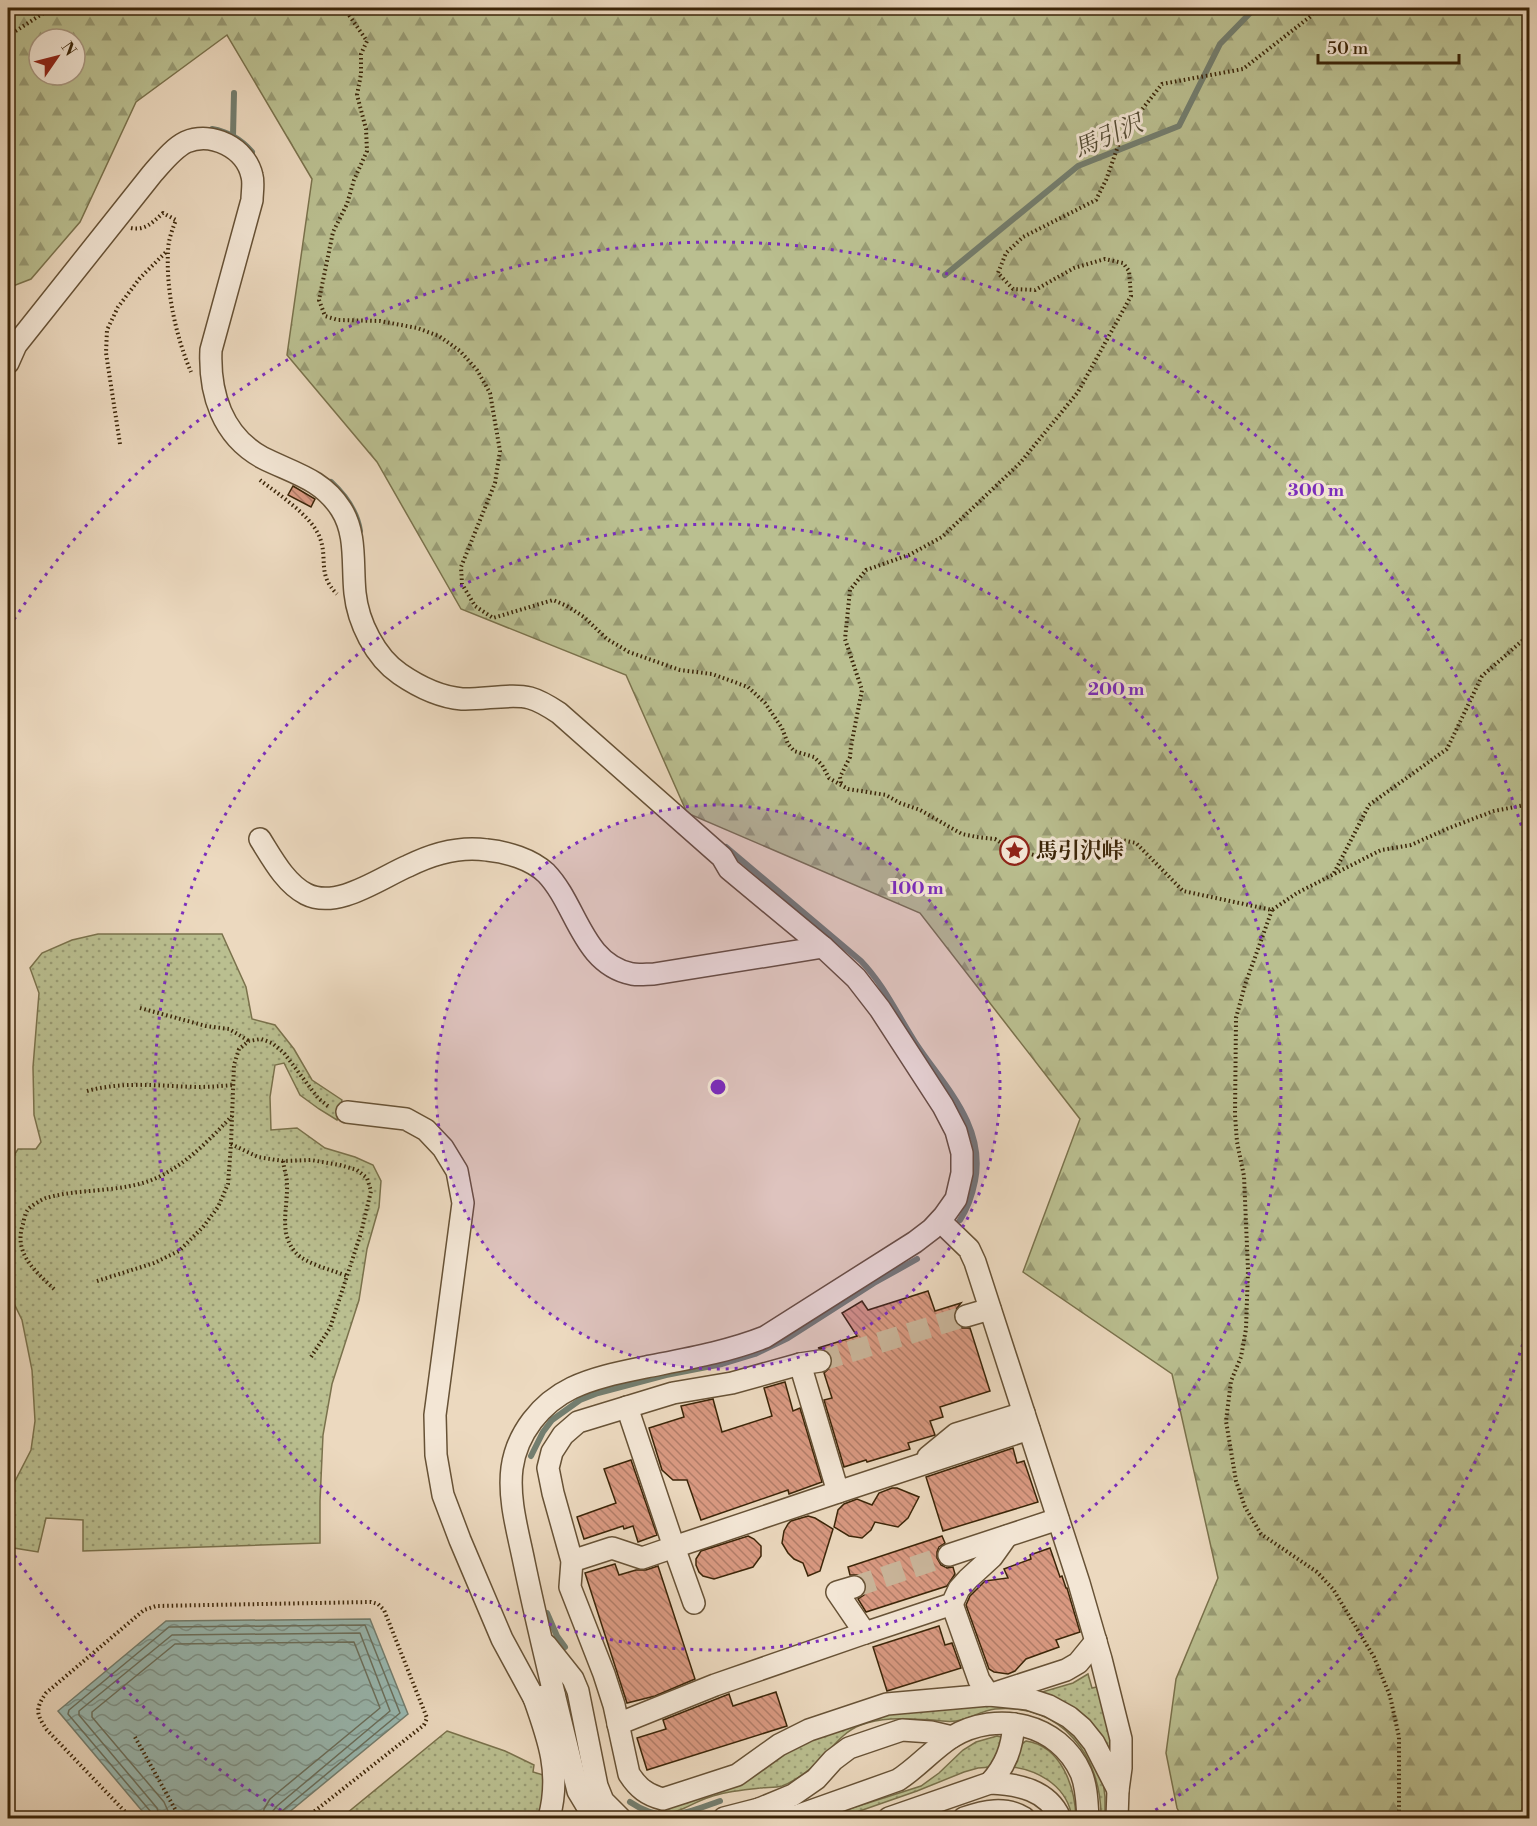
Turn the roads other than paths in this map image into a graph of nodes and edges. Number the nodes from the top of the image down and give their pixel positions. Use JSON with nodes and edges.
{"nodes":[{"id":1,"x":8,"y":363,"type":"edge"},
{"id":2,"x":260,"y":839,"type":"dead end"},
{"id":3,"x":823,"y":947,"type":"junction"},
{"id":4,"x":348,"y":1112,"type":"road end"},
{"id":5,"x":940,"y":1221,"type":"junction"},
{"id":6,"x":990,"y":1309,"type":"junction"},
{"id":7,"x":966,"y":1316,"type":"tunnel mouth"},
{"id":8,"x":627,"y":1407,"type":"junction"},
{"id":9,"x":1026,"y":1421,"type":"junction"},
{"id":10,"x":838,"y":1492,"type":"junction"},
{"id":11,"x":1058,"y":1519,"type":"junction"},
{"id":12,"x":1007,"y":1536,"type":"junction"},
{"id":13,"x":674,"y":1547,"type":"junction"},
{"id":14,"x":949,"y":1555,"type":"tunnel mouth"},
{"id":15,"x":572,"y":1561,"type":"junction"},
{"id":16,"x":846,"y":1590,"type":"dead end"},
{"id":17,"x":694,"y":1603,"type":"dead end"},
{"id":18,"x":952,"y":1604,"type":"junction"},
{"id":19,"x":865,"y":1633,"type":"junction"},
{"id":20,"x":542,"y":1640,"type":"junction"},
{"id":21,"x":1096,"y":1641,"type":"junction"},
{"id":22,"x":989,"y":1695,"type":"junction"},
{"id":23,"x":544,"y":1696,"type":"junction"},
{"id":24,"x":618,"y":1724,"type":"junction"},
{"id":25,"x":1014,"y":1724,"type":"junction"},
{"id":26,"x":952,"y":1737,"type":"junction"},
{"id":27,"x":990,"y":1783,"type":"junction"},
{"id":28,"x":1118,"y":1790,"type":"junction"},
{"id":29,"x":759,"y":1809,"type":"junction"},
{"id":30,"x":549,"y":1818,"type":"edge"},
{"id":31,"x":599,"y":1818,"type":"edge"},
{"id":32,"x":620,"y":1818,"type":"edge"},
{"id":33,"x":724,"y":1818,"type":"edge"},
{"id":34,"x":795,"y":1818,"type":"edge"},
{"id":35,"x":889,"y":1818,"type":"edge"},
{"id":36,"x":964,"y":1818,"type":"edge"},
{"id":37,"x":1024,"y":1818,"type":"edge"},
{"id":38,"x":1060,"y":1818,"type":"edge"},
{"id":39,"x":1088,"y":1818,"type":"edge"},
{"id":40,"x":1117,"y":1818,"type":"edge"}],
"edges":[{"from":1,"to":3,"type":"street"},
{"from":2,"to":3,"type":"street"},
{"from":3,"to":5,"type":"street"},
{"from":4,"to":23,"type":"street"},
{"from":5,"to":6,"type":"street"},
{"from":5,"to":20,"type":"street"},
{"from":6,"to":7,"type":"street"},
{"from":6,"to":9,"type":"street"},
{"from":8,"to":10,"type":"street"},
{"from":8,"to":13,"type":"street"},
{"from":8,"to":15,"type":"street"},
{"from":9,"to":10,"type":"street"},
{"from":9,"to":11,"type":"street"},
{"from":10,"to":13,"type":"street"},
{"from":11,"to":12,"type":"street"},
{"from":11,"to":21,"type":"street"},
{"from":12,"to":14,"type":"street"},
{"from":12,"to":18,"type":"street"},
{"from":13,"to":15,"type":"street"},
{"from":13,"to":17,"type":"street"},
{"from":15,"to":24,"type":"street"},
{"from":16,"to":19,"type":"street"},
{"from":18,"to":19,"type":"street"},
{"from":18,"to":22,"type":"street"},
{"from":19,"to":24,"type":"street"},
{"from":20,"to":23,"type":"street"},
{"from":20,"to":32,"type":"street"},
{"from":21,"to":22,"type":"street"},
{"from":21,"to":28,"type":"street"},
{"from":22,"to":24,"type":"street"},
{"from":22,"to":28,"type":"street"},
{"from":23,"to":30,"type":"street"},
{"from":23,"to":31,"type":"street"},
{"from":25,"to":26,"type":"street"},
{"from":25,"to":27,"type":"street"},
{"from":25,"to":39,"type":"street"},
{"from":26,"to":29,"type":"street"},
{"from":26,"to":34,"type":"street"},
{"from":27,"to":35,"type":"street"},
{"from":27,"to":38,"type":"street"},
{"from":28,"to":40,"type":"street"},
{"from":29,"to":33,"type":"street"},
{"from":29,"to":34,"type":"street"},
{"from":36,"to":37,"type":"street"}]}
